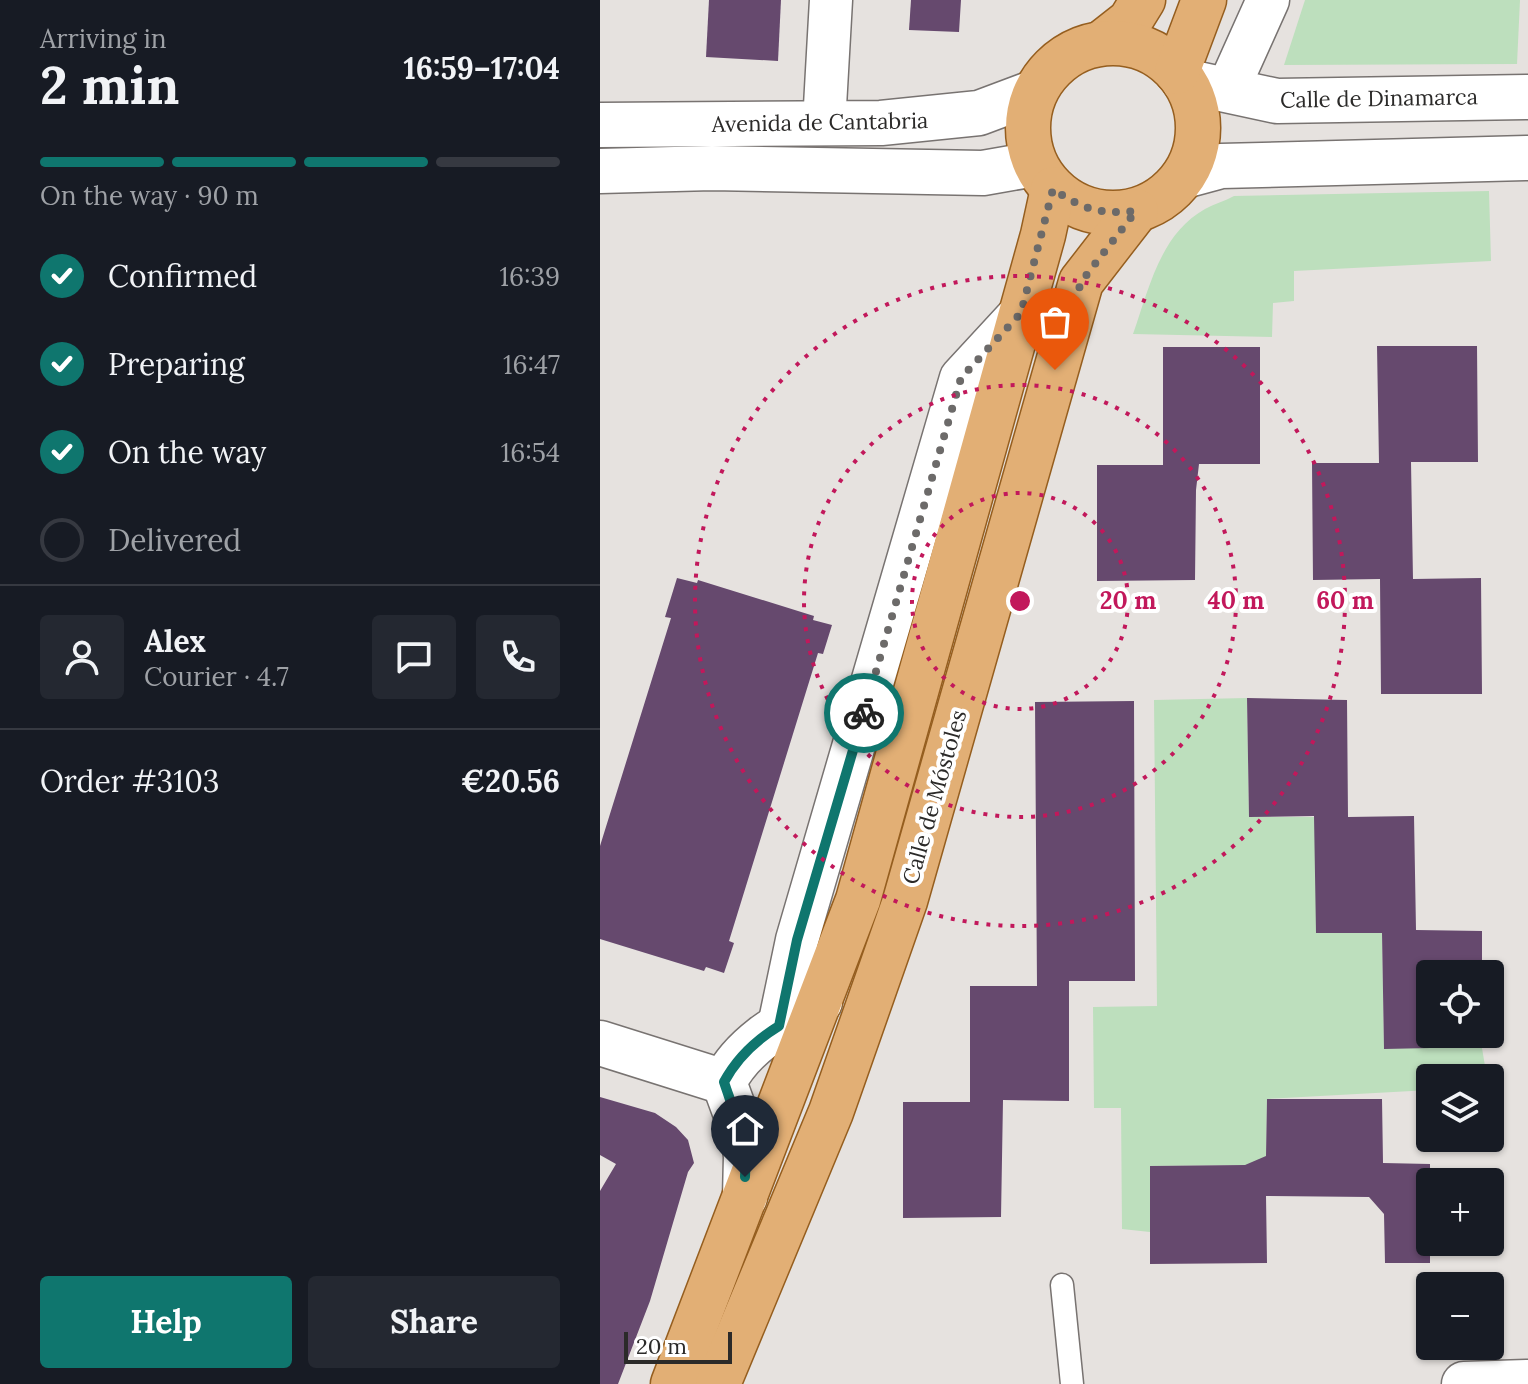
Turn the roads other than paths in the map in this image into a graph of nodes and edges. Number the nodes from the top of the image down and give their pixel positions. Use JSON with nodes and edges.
{"nodes":[{"id":1,"x":831,"y":0,"type":"edge"},
{"id":2,"x":1143,"y":0,"type":"edge"},
{"id":3,"x":1204,"y":0,"type":"edge"},
{"id":4,"x":1268,"y":0,"type":"edge"},
{"id":5,"x":1102,"y":43,"type":"junction"},
{"id":6,"x":1180,"y":76,"type":"junction"},
{"id":7,"x":1228,"y":89,"type":"junction"},
{"id":8,"x":1035,"y":92,"type":"junction"},
{"id":9,"x":1528,"y":97,"type":"edge"},
{"id":10,"x":824,"y":124,"type":"junction"},
{"id":11,"x":600,"y":125,"type":"edge"},
{"id":12,"x":1528,"y":158,"type":"edge"},
{"id":13,"x":600,"y":171,"type":"edge"},
{"id":14,"x":1184,"y":176,"type":"junction"},
{"id":15,"x":1044,"y":177,"type":"junction"},
{"id":16,"x":1136,"y":211,"type":"junction"},
{"id":17,"x":1021,"y":313,"type":"junction"},
{"id":18,"x":820,"y":1002,"type":"junction"},
{"id":19,"x":779,"y":1026,"type":"junction"},
{"id":20,"x":600,"y":1043,"type":"edge"},
{"id":21,"x":724,"y":1082,"type":"junction"},
{"id":22,"x":745,"y":1198,"type":"junction"},
{"id":23,"x":1062,"y":1285,"type":"dead end"},
{"id":24,"x":730,"y":1373,"type":"edge"},
{"id":25,"x":1528,"y":1382,"type":"edge"},
{"id":26,"x":673,"y":1384,"type":"edge"},
{"id":27,"x":1072,"y":1384,"type":"edge"},
{"id":28,"x":1464,"y":1384,"type":"edge"}],
"edges":[{"from":1,"to":10,"type":"street"},
{"from":2,"to":5,"type":"main road"},
{"from":3,"to":6,"type":"main road"},
{"from":4,"to":7,"type":"street"},
{"from":5,"to":6,"type":"main road"},
{"from":5,"to":8,"type":"main road"},
{"from":6,"to":7,"type":"street","name":"Calle de Dinamarca"},
{"from":6,"to":14,"type":"main road"},
{"from":7,"to":9,"type":"street","name":"Calle de Dinamarca"},
{"from":8,"to":10,"type":"street","name":"Avenida de Cantabria"},
{"from":8,"to":15,"type":"main road"},
{"from":10,"to":11,"type":"street","name":"Avenida de Cantabria"},
{"from":12,"to":14,"type":"street"},
{"from":13,"to":15,"type":"street","name":"Avenida de Cantabria"},
{"from":14,"to":16,"type":"main road"},
{"from":15,"to":16,"type":"main road"},
{"from":15,"to":17,"type":"main road","name":"Calle de Móstoles"},
{"from":16,"to":24,"type":"main road","name":"Calle de Móstoles"},
{"from":17,"to":18,"type":"main road","name":"Calle de Móstoles"},
{"from":17,"to":19,"type":"street","name":"Calle de Móstoles"},
{"from":18,"to":19,"type":"street"},
{"from":18,"to":22,"type":"main road","name":"Calle de Móstoles"},
{"from":19,"to":21,"type":"street"},
{"from":20,"to":21,"type":"street"},
{"from":21,"to":22,"type":"street"},
{"from":22,"to":26,"type":"main road","name":"Calle de Móstoles"},
{"from":23,"to":27,"type":"lane"},
{"from":25,"to":28,"type":"street"}]}
